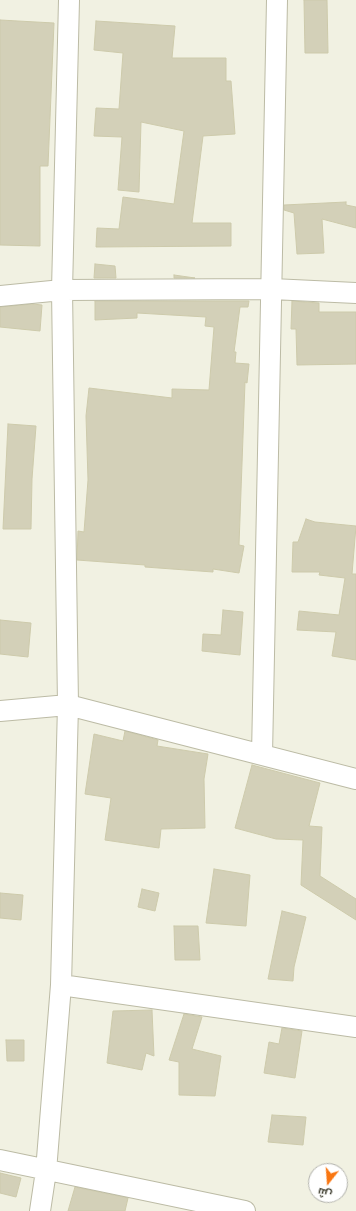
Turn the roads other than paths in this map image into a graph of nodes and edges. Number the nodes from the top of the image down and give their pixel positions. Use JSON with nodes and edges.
{"nodes":[{"id":1,"x":69,"y":0,"type":"edge"},
{"id":2,"x":277,"y":0,"type":"edge"},
{"id":3,"x":272,"y":289,"type":"junction"},
{"id":4,"x":62,"y":290,"type":"junction"},
{"id":5,"x":356,"y":293,"type":"edge"},
{"id":6,"x":0,"y":296,"type":"edge"},
{"id":7,"x":68,"y":705,"type":"junction"},
{"id":8,"x":0,"y":711,"type":"edge"},
{"id":9,"x":262,"y":755,"type":"junction"},
{"id":10,"x":356,"y":779,"type":"edge"},
{"id":11,"x":61,"y":985,"type":"junction"},
{"id":12,"x":356,"y":1027,"type":"edge"},
{"id":13,"x":0,"y":1160,"type":"edge"},
{"id":14,"x":46,"y":1171,"type":"junction"},
{"id":15,"x":40,"y":1211,"type":"edge"},
{"id":16,"x":244,"y":1211,"type":"edge"}],
"edges":[{"from":1,"to":4,"type":"street"},
{"from":2,"to":3,"type":"street"},
{"from":3,"to":4,"type":"street"},
{"from":3,"to":5,"type":"street"},
{"from":3,"to":9,"type":"street"},
{"from":4,"to":6,"type":"street"},
{"from":4,"to":7,"type":"street"},
{"from":7,"to":8,"type":"street"},
{"from":7,"to":9,"type":"street"},
{"from":7,"to":11,"type":"street"},
{"from":9,"to":10,"type":"street"},
{"from":11,"to":12,"type":"street"},
{"from":11,"to":14,"type":"street"},
{"from":13,"to":14,"type":"street"},
{"from":14,"to":15,"type":"street"},
{"from":14,"to":16,"type":"street"}]}
